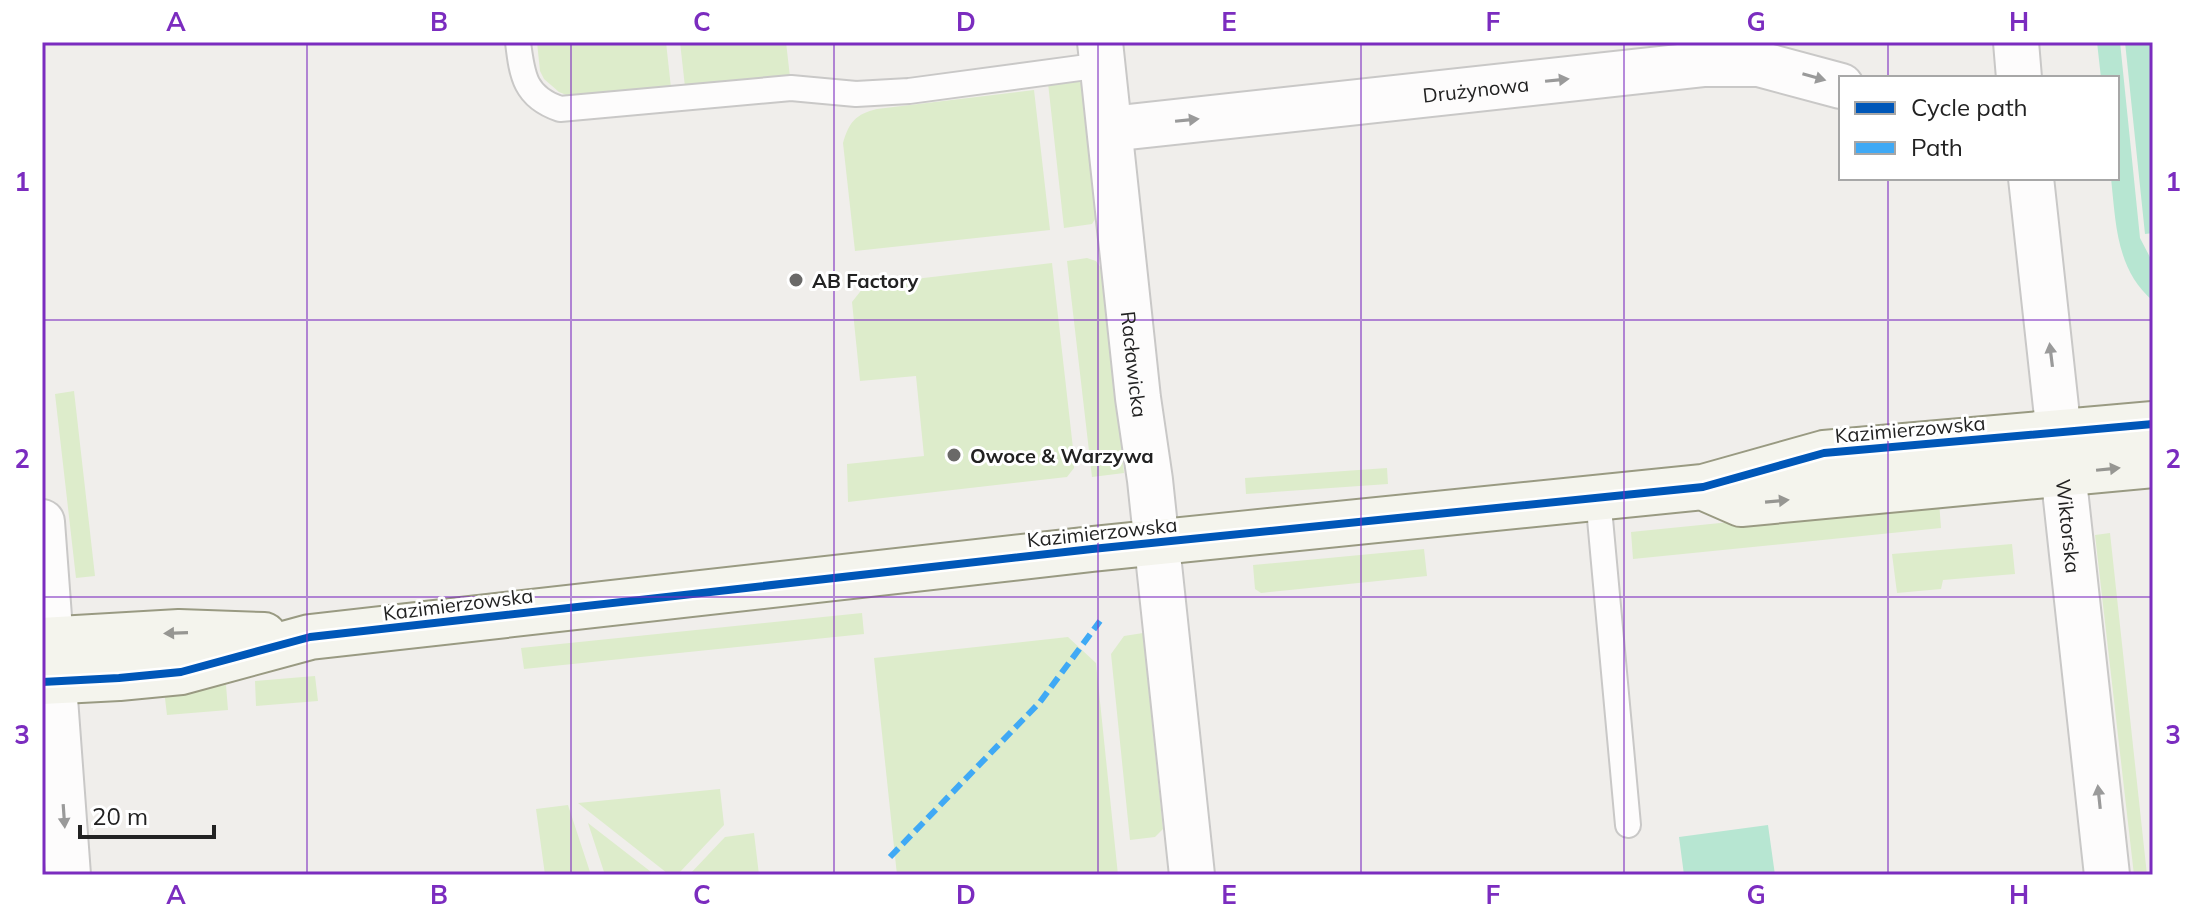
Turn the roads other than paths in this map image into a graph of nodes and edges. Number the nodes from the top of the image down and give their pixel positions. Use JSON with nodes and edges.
{"nodes":[{"id":1,"x":518,"y":42,"type":"edge"},
{"id":2,"x":2016,"y":42,"type":"edge"},
{"id":3,"x":1101,"y":54,"type":"edge"},
{"id":4,"x":2019,"y":76,"type":"edge"},
{"id":5,"x":1839,"y":85,"type":"edge"},
{"id":6,"x":1110,"y":129,"type":"junction"},
{"id":7,"x":2031,"y":180,"type":"edge"},
{"id":8,"x":2153,"y":424,"type":"edge"},
{"id":9,"x":2062,"y":453,"type":"junction"},
{"id":10,"x":2153,"y":465,"type":"edge"},
{"id":11,"x":1598,"y":497,"type":"junction"},
{"id":12,"x":42,"y":522,"type":"edge"},
{"id":13,"x":1157,"y":543,"type":"junction"},
{"id":14,"x":48,"y":661,"type":"edge"},
{"id":15,"x":1628,"y":825,"type":"dead end"},
{"id":16,"x":68,"y":875,"type":"edge"},
{"id":17,"x":1192,"y":875,"type":"edge"},
{"id":18,"x":2107,"y":875,"type":"edge"}],
"edges":[{"from":1,"to":3,"type":"lane"},
{"from":2,"to":4,"type":"street"},
{"from":3,"to":6,"type":"street","name":"Racławicka"},
{"from":6,"to":5,"type":"street","name":"Drużynowa","one_way":true},
{"from":6,"to":13,"type":"street","name":"Racławicka"},
{"from":9,"to":7,"type":"street","name":"Wiktorska","one_way":true},
{"from":8,"to":9,"type":"street","name":"Kazimierzowska"},
{"from":9,"to":10,"type":"street","name":"Kazimierzowska","one_way":true},
{"from":9,"to":11,"type":"street","name":"Kazimierzowska"},
{"from":18,"to":9,"type":"street","name":"Wiktorska","one_way":true},
{"from":11,"to":13,"type":"street","name":"Kazimierzowska"},
{"from":11,"to":15,"type":"lane"},
{"from":12,"to":14,"type":"street"},
{"from":13,"to":14,"type":"street","name":"Kazimierzowska"},
{"from":13,"to":17,"type":"street","name":"Racławicka"},
{"from":14,"to":16,"type":"street","one_way":true}]}
